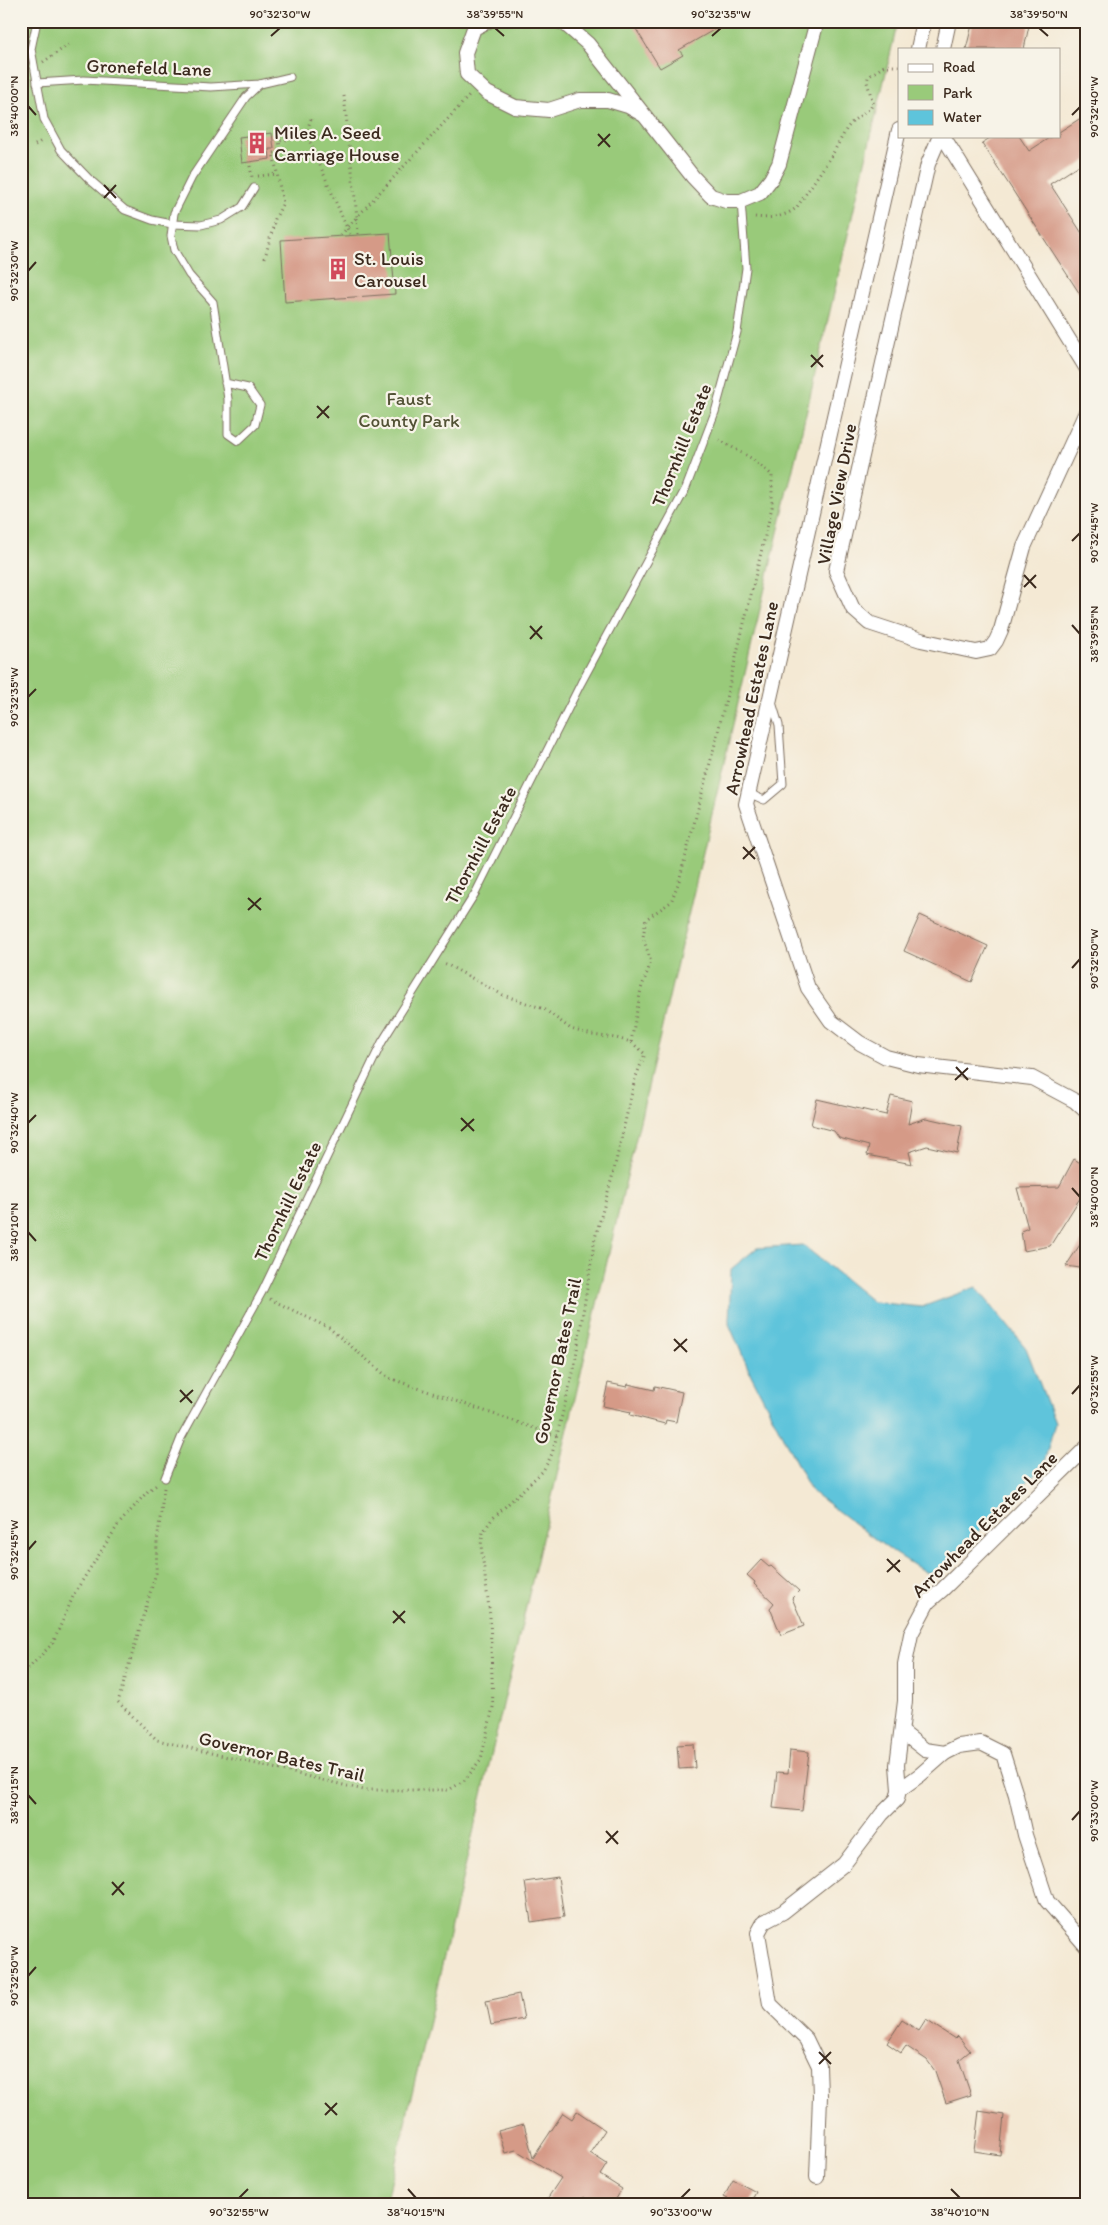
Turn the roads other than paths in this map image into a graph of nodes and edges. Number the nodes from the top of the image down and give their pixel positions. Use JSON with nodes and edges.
{"nodes":[{"id":1,"x":37,"y":21,"type":"edge"},
{"id":2,"x":488,"y":21,"type":"edge"},
{"id":3,"x":559,"y":21,"type":"edge"},
{"id":4,"x":817,"y":21,"type":"edge"},
{"id":5,"x":924,"y":21,"type":"edge"},
{"id":6,"x":950,"y":21,"type":"edge"},
{"id":7,"x":918,"y":48,"type":"edge"},
{"id":8,"x":943,"y":48,"type":"edge"},
{"id":9,"x":290,"y":77,"type":"dead end"},
{"id":10,"x":37,"y":83,"type":"junction"},
{"id":11,"x":260,"y":84,"type":"junction"},
{"id":12,"x":647,"y":117,"type":"junction"},
{"id":13,"x":898,"y":134,"type":"edge"},
{"id":14,"x":940,"y":138,"type":"edge"},
{"id":15,"x":942,"y":138,"type":"edge"},
{"id":16,"x":254,"y":188,"type":"dead end"},
{"id":17,"x":741,"y":201,"type":"junction"},
{"id":18,"x":172,"y":224,"type":"junction"},
{"id":19,"x":1087,"y":369,"type":"edge"},
{"id":20,"x":225,"y":382,"type":"junction"},
{"id":21,"x":1087,"y":410,"type":"edge"},
{"id":22,"x":770,"y":694,"type":"junction"},
{"id":23,"x":749,"y":790,"type":"junction"},
{"id":24,"x":1087,"y":1112,"type":"edge"},
{"id":25,"x":1087,"y":1447,"type":"edge"},
{"id":26,"x":165,"y":1478,"type":"road end"},
{"id":27,"x":902,"y":1732,"type":"junction"},
{"id":28,"x":945,"y":1753,"type":"junction"},
{"id":29,"x":899,"y":1790,"type":"junction"},
{"id":30,"x":1087,"y":1947,"type":"edge"},
{"id":31,"x":817,"y":2177,"type":"dead end"}],
"edges":[{"from":1,"to":10,"type":"lane"},
{"from":2,"to":12,"type":"street"},
{"from":3,"to":12,"type":"street"},
{"from":4,"to":17,"type":"street"},
{"from":5,"to":7,"type":"street"},
{"from":6,"to":8,"type":"street"},
{"from":9,"to":11,"type":"lane","name":"Gronefeld Lane"},
{"from":10,"to":11,"type":"lane","name":"Gronefeld Lane"},
{"from":10,"to":18,"type":"lane"},
{"from":11,"to":18,"type":"lane"},
{"from":12,"to":17,"type":"street"},
{"from":13,"to":22,"type":"street","name":"Arrowhead Estates Lane"},
{"from":14,"to":21,"type":"street","name":"Village View Drive"},
{"from":15,"to":19,"type":"street","name":"Village View Drive"},
{"from":16,"to":18,"type":"lane"},
{"from":17,"to":26,"type":"lane","name":"Thornhill Estate"},
{"from":18,"to":20,"type":"lane"},
{"from":20,"to":20,"type":"lane"},
{"from":22,"to":23,"type":"street","name":"Arrowhead Estates Lane"},
{"from":22,"to":23,"type":"lane"},
{"from":23,"to":24,"type":"street","name":"Arrowhead Estates Lane"},
{"from":25,"to":27,"type":"street","name":"Arrowhead Estates Lane"},
{"from":27,"to":28,"type":"street"},
{"from":27,"to":29,"type":"street","name":"Arrowhead Estates Lane"},
{"from":28,"to":29,"type":"street"},
{"from":28,"to":30,"type":"street"},
{"from":29,"to":31,"type":"street"}]}
